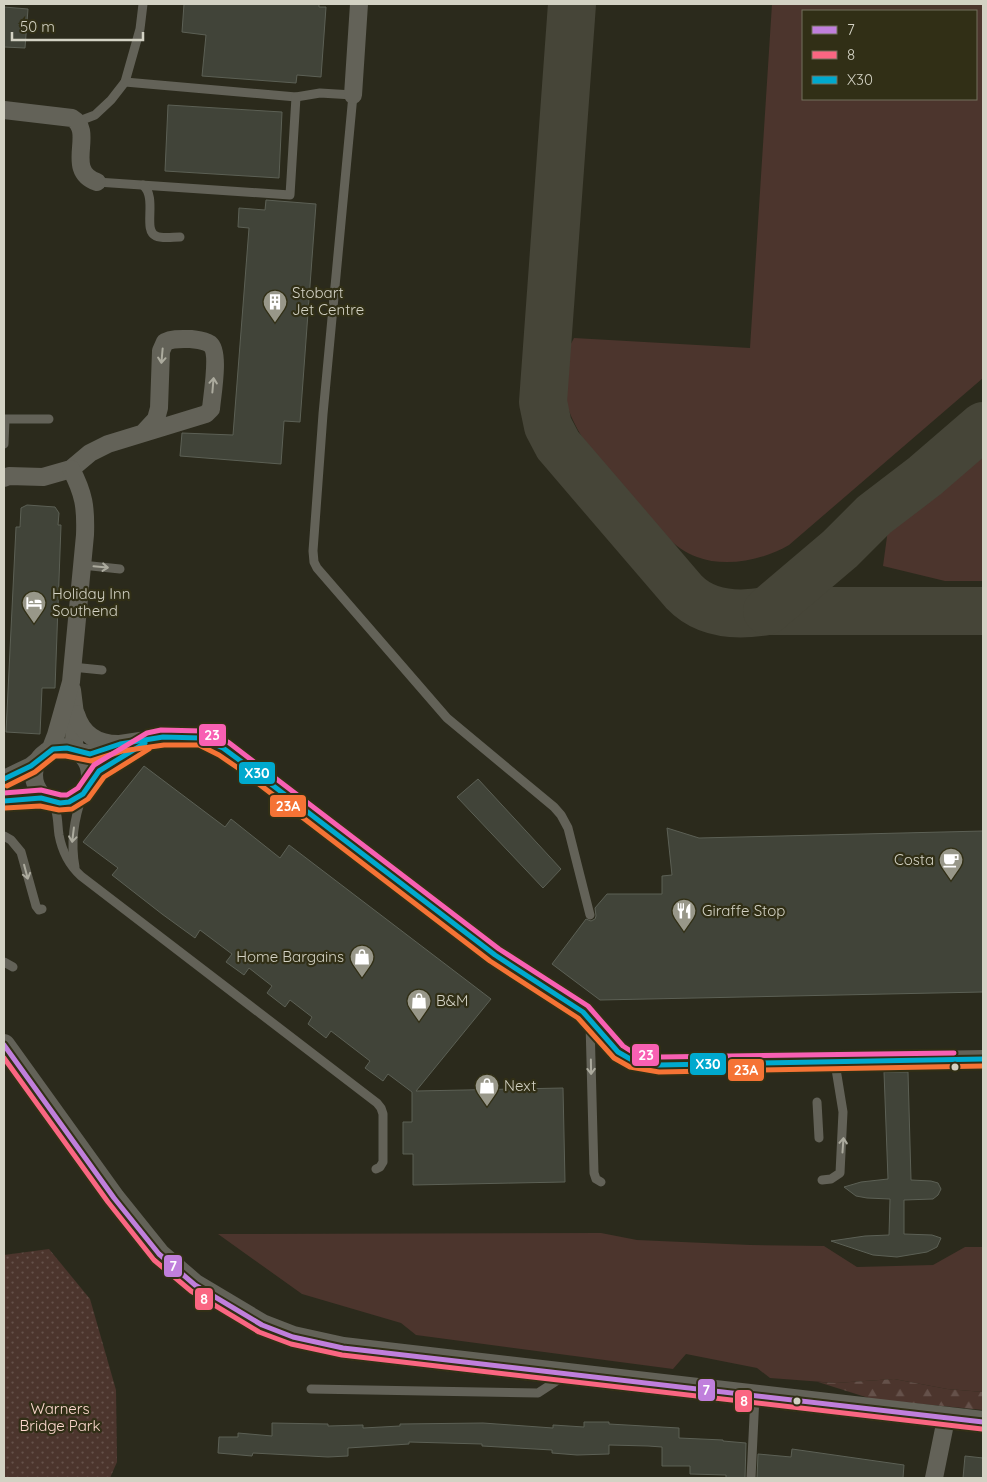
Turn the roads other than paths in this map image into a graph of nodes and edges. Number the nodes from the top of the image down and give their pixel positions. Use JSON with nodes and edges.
{"nodes":[{"id":1,"x":143,"y":4,"type":"edge"},
{"id":2,"x":359,"y":4,"type":"edge"},
{"id":3,"x":125,"y":82,"type":"junction"},
{"id":4,"x":353,"y":95,"type":"junction"},
{"id":5,"x":296,"y":96,"type":"junction"},
{"id":6,"x":4,"y":110,"type":"edge"},
{"id":7,"x":67,"y":120,"type":"junction"},
{"id":8,"x":97,"y":182,"type":"joint"},
{"id":9,"x":143,"y":185,"type":"junction"},
{"id":10,"x":180,"y":237,"type":"dead end"},
{"id":11,"x":48,"y":419,"type":"dead end"},
{"id":12,"x":144,"y":432,"type":"junction"},
{"id":13,"x":4,"y":444,"type":"edge"},
{"id":14,"x":64,"y":471,"type":"junction"},
{"id":15,"x":4,"y":478,"type":"edge"},
{"id":16,"x":4,"y":483,"type":"edge"},
{"id":17,"x":82,"y":565,"type":"junction"},
{"id":18,"x":120,"y":569,"type":"dead end"},
{"id":19,"x":102,"y":670,"type":"dead end"},
{"id":20,"x":72,"y":675,"type":"junction"},
{"id":21,"x":76,"y":714,"type":"junction"},
{"id":22,"x":150,"y":740,"type":"junction"},
{"id":23,"x":120,"y":744,"type":"junction"},
{"id":24,"x":77,"y":752,"type":"junction"},
{"id":25,"x":44,"y":755,"type":"junction"},
{"id":26,"x":4,"y":779,"type":"edge"},
{"id":27,"x":86,"y":790,"type":"junction"},
{"id":28,"x":50,"y":800,"type":"junction"},
{"id":29,"x":4,"y":802,"type":"edge"},
{"id":30,"x":4,"y":836,"type":"edge"},
{"id":31,"x":81,"y":876,"type":"junction"},
{"id":32,"x":42,"y":909,"type":"dead end"},
{"id":33,"x":590,"y":914,"type":"dead end"},
{"id":34,"x":590,"y":1018,"type":"junction"},
{"id":35,"x":4,"y":1045,"type":"edge"},
{"id":36,"x":983,"y":1059,"type":"edge"},
{"id":37,"x":835,"y":1062,"type":"junction"},
{"id":38,"x":817,"y":1102,"type":"dead end"},
{"id":39,"x":819,"y":1138,"type":"dead end"},
{"id":40,"x":376,"y":1169,"type":"dead end"},
{"id":41,"x":822,"y":1180,"type":"dead end"},
{"id":42,"x":601,"y":1182,"type":"dead end"},
{"id":43,"x":565,"y":1374,"type":"junction"},
{"id":44,"x":311,"y":1389,"type":"dead end"},
{"id":45,"x":755,"y":1396,"type":"junction"},
{"id":46,"x":946,"y":1419,"type":"junction"},
{"id":47,"x":983,"y":1422,"type":"edge"},
{"id":48,"x":751,"y":1478,"type":"edge"},
{"id":49,"x":934,"y":1478,"type":"edge"}],
"edges":[{"from":1,"to":3,"type":"lane"},
{"from":2,"to":4,"type":"street"},
{"from":3,"to":5,"type":"lane"},
{"from":3,"to":7,"type":"lane"},
{"from":4,"to":5,"type":"lane"},
{"from":4,"to":33,"type":"lane"},
{"from":5,"to":9,"type":"lane"},
{"from":6,"to":7,"type":"street"},
{"from":7,"to":8,"type":"street"},
{"from":8,"to":9,"type":"lane"},
{"from":9,"to":10,"type":"lane"},
{"from":11,"to":13,"type":"lane"},
{"from":12,"to":12,"type":"street","one_way":true},
{"from":12,"to":14,"type":"street"},
{"from":14,"to":15,"type":"street"},
{"from":14,"to":16,"type":"street"},
{"from":14,"to":17,"type":"street"},
{"from":17,"to":18,"type":"lane","one_way":true},
{"from":17,"to":20,"type":"street"},
{"from":19,"to":20,"type":"lane"},
{"from":20,"to":21,"type":"street"},
{"from":20,"to":25,"type":"street"},
{"from":21,"to":23,"type":"street"},
{"from":21,"to":24,"type":"street"},
{"from":22,"to":23,"type":"street"},
{"from":22,"to":27,"type":"street"},
{"from":22,"to":34,"type":"street"},
{"from":23,"to":24,"type":"street"},
{"from":24,"to":25,"type":"street"},
{"from":24,"to":27,"type":"street"},
{"from":25,"to":26,"type":"street"},
{"from":25,"to":28,"type":"street"},
{"from":27,"to":28,"type":"street"},
{"from":27,"to":31,"type":"lane","one_way":true},
{"from":28,"to":29,"type":"street"},
{"from":28,"to":31,"type":"lane"},
{"from":30,"to":32,"type":"lane","one_way":true},
{"from":31,"to":40,"type":"lane"},
{"from":34,"to":37,"type":"street"},
{"from":34,"to":42,"type":"lane","one_way":true},
{"from":35,"to":43,"type":"street"},
{"from":36,"to":37,"type":"street"},
{"from":41,"to":37,"type":"lane","one_way":true},
{"from":38,"to":39,"type":"lane"},
{"from":43,"to":44,"type":"lane"},
{"from":43,"to":45,"type":"street"},
{"from":45,"to":46,"type":"street"},
{"from":45,"to":48,"type":"lane"},
{"from":46,"to":47,"type":"street"},
{"from":46,"to":49,"type":"street"}]}
